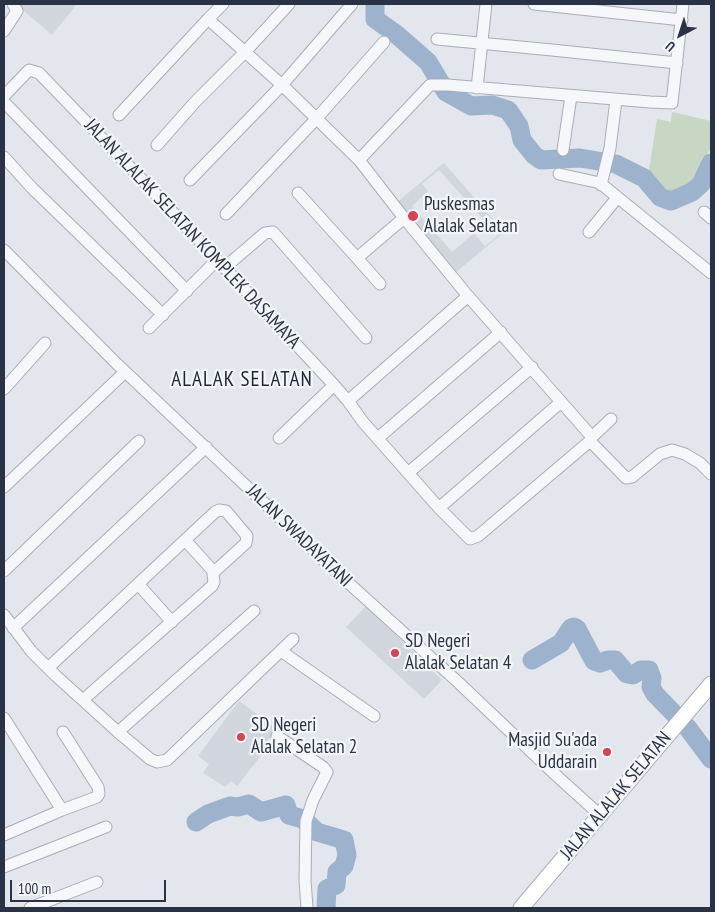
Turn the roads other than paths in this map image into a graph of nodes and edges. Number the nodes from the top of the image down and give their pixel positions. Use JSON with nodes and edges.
{"nodes":[{"id":1,"x":13,"y":4,"type":"edge"},
{"id":2,"x":223,"y":4,"type":"edge"},
{"id":3,"x":289,"y":4,"type":"edge"},
{"id":4,"x":352,"y":4,"type":"edge"},
{"id":5,"x":486,"y":4,"type":"edge"},
{"id":6,"x":534,"y":4,"type":"edge"},
{"id":7,"x":682,"y":4,"type":"edge"},
{"id":8,"x":208,"y":19,"type":"junction"},
{"id":9,"x":682,"y":20,"type":"junction"},
{"id":10,"x":4,"y":31,"type":"edge"},
{"id":11,"x":437,"y":40,"type":"dead end"},
{"id":12,"x":384,"y":42,"type":"dead end"},
{"id":13,"x":482,"y":45,"type":"junction"},
{"id":14,"x":245,"y":52,"type":"junction"},
{"id":15,"x":677,"y":63,"type":"junction"},
{"id":16,"x":282,"y":85,"type":"junction"},
{"id":17,"x":477,"y":88,"type":"junction"},
{"id":18,"x":4,"y":96,"type":"edge"},
{"id":19,"x":570,"y":96,"type":"junction"},
{"id":20,"x":616,"y":100,"type":"junction"},
{"id":21,"x":4,"y":102,"type":"edge"},
{"id":22,"x":119,"y":115,"type":"dead end"},
{"id":23,"x":317,"y":118,"type":"junction"},
{"id":24,"x":157,"y":145,"type":"dead end"},
{"id":25,"x":563,"y":150,"type":"dead end"},
{"id":26,"x":4,"y":157,"type":"edge"},
{"id":27,"x":359,"y":160,"type":"junction"},
{"id":28,"x":559,"y":174,"type":"dead end"},
{"id":29,"x":190,"y":180,"type":"dead end"},
{"id":30,"x":601,"y":184,"type":"junction"},
{"id":31,"x":298,"y":193,"type":"dead end"},
{"id":32,"x":617,"y":198,"type":"junction"},
{"id":33,"x":226,"y":214,"type":"dead end"},
{"id":34,"x":404,"y":218,"type":"junction"},
{"id":35,"x":589,"y":232,"type":"dead end"},
{"id":36,"x":4,"y":250,"type":"edge"},
{"id":37,"x":357,"y":258,"type":"junction"},
{"id":38,"x":220,"y":264,"type":"junction"},
{"id":39,"x":711,"y":273,"type":"edge"},
{"id":40,"x":380,"y":284,"type":"dead end"},
{"id":41,"x":186,"y":291,"type":"junction"},
{"id":42,"x":468,"y":296,"type":"junction"},
{"id":43,"x":163,"y":314,"type":"junction"},
{"id":44,"x":149,"y":328,"type":"dead end"},
{"id":45,"x":501,"y":332,"type":"junction"},
{"id":46,"x":366,"y":338,"type":"dead end"},
{"id":47,"x":45,"y":343,"type":"dead end"},
{"id":48,"x":532,"y":367,"type":"junction"},
{"id":49,"x":125,"y":372,"type":"junction"},
{"id":50,"x":334,"y":385,"type":"junction"},
{"id":51,"x":4,"y":389,"type":"edge"},
{"id":52,"x":348,"y":401,"type":"junction"},
{"id":53,"x":561,"y":402,"type":"junction"},
{"id":54,"x":611,"y":419,"type":"dead end"},
{"id":55,"x":279,"y":438,"type":"dead end"},
{"id":56,"x":378,"y":438,"type":"junction"},
{"id":57,"x":591,"y":439,"type":"junction"},
{"id":58,"x":139,"y":441,"type":"dead end"},
{"id":59,"x":206,"y":447,"type":"junction"},
{"id":60,"x":408,"y":473,"type":"junction"},
{"id":61,"x":711,"y":474,"type":"edge"},
{"id":62,"x":4,"y":487,"type":"edge"},
{"id":63,"x":439,"y":508,"type":"junction"},
{"id":64,"x":185,"y":540,"type":"junction"},
{"id":65,"x":4,"y":571,"type":"edge"},
{"id":66,"x":214,"y":572,"type":"junction"},
{"id":67,"x":138,"y":584,"type":"junction"},
{"id":68,"x":254,"y":611,"type":"dead end"},
{"id":69,"x":4,"y":615,"type":"edge"},
{"id":70,"x":172,"y":622,"type":"junction"},
{"id":71,"x":13,"y":628,"type":"junction"},
{"id":72,"x":293,"y":639,"type":"dead end"},
{"id":73,"x":281,"y":651,"type":"junction"},
{"id":74,"x":48,"y":668,"type":"junction"},
{"id":75,"x":711,"y":684,"type":"edge"},
{"id":76,"x":84,"y":700,"type":"junction"},
{"id":77,"x":374,"y":716,"type":"dead end"},
{"id":78,"x":4,"y":718,"type":"edge"},
{"id":79,"x":63,"y":732,"type":"dead end"},
{"id":80,"x":118,"y":732,"type":"junction"},
{"id":81,"x":277,"y":736,"type":"dead end"},
{"id":82,"x":62,"y":810,"type":"junction"},
{"id":83,"x":601,"y":816,"type":"junction"},
{"id":84,"x":4,"y":823,"type":"edge"},
{"id":85,"x":106,"y":827,"type":"dead end"},
{"id":86,"x":7,"y":834,"type":"edge"},
{"id":87,"x":4,"y":867,"type":"edge"},
{"id":88,"x":97,"y":882,"type":"dead end"},
{"id":89,"x":30,"y":908,"type":"edge"},
{"id":90,"x":306,"y":908,"type":"edge"},
{"id":91,"x":521,"y":908,"type":"edge"}],
"edges":[{"from":1,"to":10,"type":"street"},
{"from":2,"to":8,"type":"street"},
{"from":3,"to":14,"type":"street"},
{"from":4,"to":16,"type":"street"},
{"from":5,"to":13,"type":"street"},
{"from":6,"to":9,"type":"street"},
{"from":7,"to":9,"type":"street"},
{"from":8,"to":14,"type":"street"},
{"from":8,"to":22,"type":"street"},
{"from":9,"to":15,"type":"street"},
{"from":11,"to":13,"type":"street"},
{"from":12,"to":23,"type":"street"},
{"from":13,"to":15,"type":"street"},
{"from":13,"to":17,"type":"street"},
{"from":14,"to":16,"type":"street"},
{"from":14,"to":24,"type":"street"},
{"from":15,"to":20,"type":"street"},
{"from":16,"to":23,"type":"street"},
{"from":16,"to":29,"type":"street"},
{"from":17,"to":19,"type":"street"},
{"from":17,"to":27,"type":"street"},
{"from":18,"to":38,"type":"street","name":"JALAN ALALAK SELATAN KOMPLEK DASAMAYA"},
{"from":19,"to":20,"type":"street"},
{"from":19,"to":25,"type":"street"},
{"from":20,"to":30,"type":"street"},
{"from":21,"to":41,"type":"street"},
{"from":23,"to":27,"type":"street"},
{"from":23,"to":33,"type":"street"},
{"from":26,"to":43,"type":"street"},
{"from":27,"to":34,"type":"street"},
{"from":28,"to":30,"type":"street"},
{"from":30,"to":32,"type":"street"},
{"from":31,"to":37,"type":"street"},
{"from":32,"to":35,"type":"street"},
{"from":32,"to":39,"type":"street"},
{"from":34,"to":37,"type":"street"},
{"from":34,"to":42,"type":"street"},
{"from":36,"to":49,"type":"street","name":"JALAN SWADAYATANI"},
{"from":37,"to":40,"type":"street"},
{"from":38,"to":41,"type":"street"},
{"from":38,"to":46,"type":"street"},
{"from":38,"to":50,"type":"street","name":"JALAN ALALAK SELATAN KOMPLEK DASAMAYA"},
{"from":41,"to":43,"type":"street"},
{"from":42,"to":45,"type":"street"},
{"from":42,"to":52,"type":"street"},
{"from":43,"to":44,"type":"street"},
{"from":45,"to":48,"type":"street"},
{"from":45,"to":56,"type":"street"},
{"from":47,"to":51,"type":"street"},
{"from":48,"to":53,"type":"street"},
{"from":48,"to":60,"type":"street"},
{"from":49,"to":59,"type":"street","name":"JALAN SWADAYATANI"},
{"from":49,"to":62,"type":"street"},
{"from":50,"to":52,"type":"street","name":"JALAN ALALAK SELATAN KOMPLEK DASAMAYA"},
{"from":50,"to":55,"type":"street"},
{"from":52,"to":56,"type":"street","name":"JALAN ALALAK SELATAN KOMPLEK DASAMAYA"},
{"from":53,"to":57,"type":"street"},
{"from":53,"to":63,"type":"street"},
{"from":54,"to":57,"type":"street"},
{"from":56,"to":60,"type":"street","name":"JALAN ALALAK SELATAN KOMPLEK DASAMAYA"},
{"from":57,"to":61,"type":"street"},
{"from":57,"to":63,"type":"street","name":"JALAN ALALAK SELATAN KOMPLEK DASAMAYA"},
{"from":58,"to":65,"type":"street"},
{"from":59,"to":71,"type":"street"},
{"from":59,"to":83,"type":"street","name":"JALAN SWADAYATANI"},
{"from":60,"to":63,"type":"street","name":"JALAN ALALAK SELATAN KOMPLEK DASAMAYA"},
{"from":64,"to":66,"type":"street"},
{"from":64,"to":66,"type":"street"},
{"from":64,"to":67,"type":"street"},
{"from":66,"to":70,"type":"street"},
{"from":67,"to":70,"type":"street"},
{"from":67,"to":74,"type":"street"},
{"from":68,"to":80,"type":"street"},
{"from":69,"to":71,"type":"street"},
{"from":70,"to":76,"type":"street"},
{"from":71,"to":74,"type":"street"},
{"from":72,"to":73,"type":"street"},
{"from":73,"to":77,"type":"street"},
{"from":73,"to":80,"type":"street"},
{"from":74,"to":76,"type":"street"},
{"from":75,"to":83,"type":"street","name":"JALAN ALALAK SELATAN"},
{"from":76,"to":80,"type":"street"},
{"from":78,"to":82,"type":"street"},
{"from":79,"to":82,"type":"street"},
{"from":81,"to":90,"type":"street"},
{"from":82,"to":86,"type":"street"},
{"from":83,"to":91,"type":"street","name":"JALAN ALALAK SELATAN"},
{"from":84,"to":86,"type":"street"},
{"from":85,"to":87,"type":"street"},
{"from":88,"to":89,"type":"street"}]}
